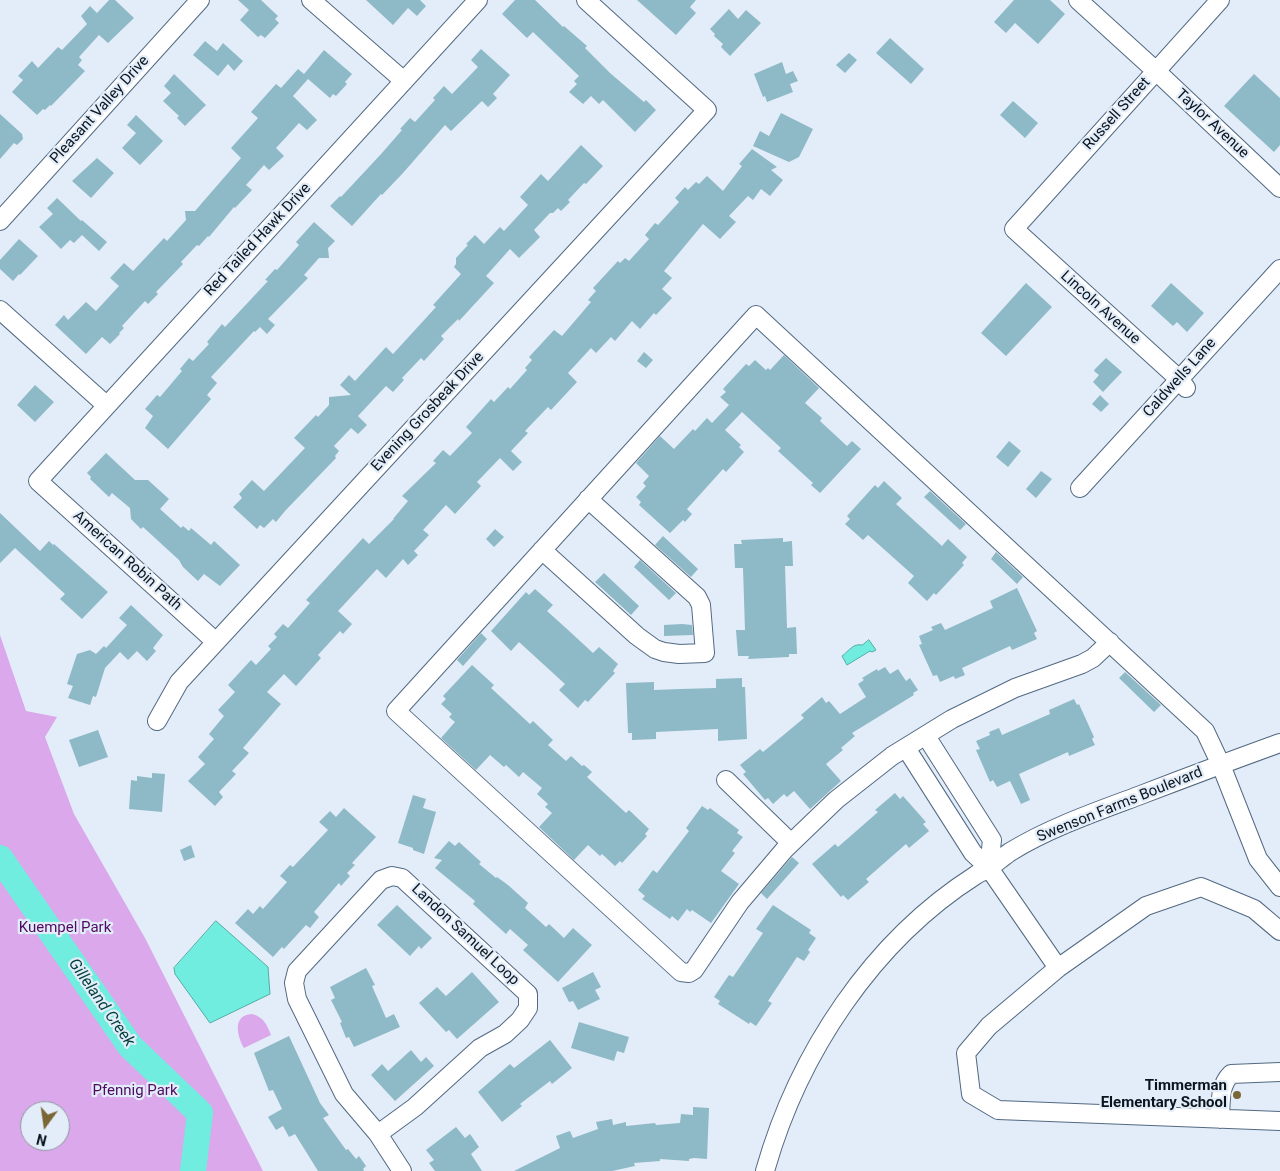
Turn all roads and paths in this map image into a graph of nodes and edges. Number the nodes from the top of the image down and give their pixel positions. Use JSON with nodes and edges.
{"nodes":[{"id":1,"x":200,"y":0,"type":"edge"},
{"id":2,"x":311,"y":0,"type":"edge"},
{"id":3,"x":478,"y":0,"type":"edge"},
{"id":4,"x":586,"y":0,"type":"edge"},
{"id":5,"x":1078,"y":0,"type":"edge"},
{"id":6,"x":1220,"y":0,"type":"edge"},
{"id":7,"x":1156,"y":71,"type":"junction"},
{"id":8,"x":404,"y":81,"type":"junction"},
{"id":9,"x":1280,"y":188,"type":"edge"},
{"id":10,"x":0,"y":221,"type":"edge"},
{"id":11,"x":1014,"y":229,"type":"joint"},
{"id":12,"x":1280,"y":269,"type":"edge"},
{"id":13,"x":0,"y":310,"type":"edge"},
{"id":14,"x":1182,"y":384,"type":"junction"},
{"id":15,"x":106,"y":405,"type":"junction"},
{"id":16,"x":38,"y":481,"type":"joint"},
{"id":17,"x":1080,"y":488,"type":"dead end"},
{"id":18,"x":588,"y":500,"type":"junction"},
{"id":19,"x":542,"y":550,"type":"junction"},
{"id":20,"x":216,"y":642,"type":"junction"},
{"id":21,"x":1110,"y":642,"type":"junction"},
{"id":22,"x":157,"y":721,"type":"dead end"},
{"id":23,"x":926,"y":736,"type":"junction"},
{"id":24,"x":1280,"y":743,"type":"edge"},
{"id":25,"x":906,"y":748,"type":"junction"},
{"id":26,"x":1221,"y":765,"type":"junction"},
{"id":27,"x":726,"y":780,"type":"dead end"},
{"id":28,"x":791,"y":843,"type":"junction"},
{"id":29,"x":989,"y":868,"type":"junction"},
{"id":30,"x":1280,"y":887,"type":"edge"},
{"id":31,"x":1280,"y":932,"type":"edge"},
{"id":32,"x":1058,"y":968,"type":"junction"},
{"id":33,"x":1280,"y":1072,"type":"edge"},
{"id":34,"x":1220,"y":1119,"type":"junction"},
{"id":35,"x":1280,"y":1121,"type":"edge"},
{"id":36,"x":378,"y":1134,"type":"junction"},
{"id":37,"x":402,"y":1171,"type":"edge"},
{"id":38,"x":765,"y":1171,"type":"edge"}],
"edges":[{"from":1,"to":10,"type":"street","name":"Pleasant Valley Drive"},
{"from":2,"to":8,"type":"street"},
{"from":3,"to":8,"type":"street","name":"Red Tailed Hawk Drive"},
{"from":4,"to":20,"type":"street","name":"Evening Grosbeak Drive"},
{"from":5,"to":7,"type":"street","name":"Taylor Avenue"},
{"from":6,"to":7,"type":"street","name":"Russell Street"},
{"from":7,"to":9,"type":"street","name":"Taylor Avenue"},
{"from":7,"to":11,"type":"street","name":"Russell Street"},
{"from":8,"to":15,"type":"street","name":"Red Tailed Hawk Drive"},
{"from":11,"to":14,"type":"street","name":"Lincoln Avenue"},
{"from":12,"to":14,"type":"street","name":"Caldwells Lane"},
{"from":13,"to":15,"type":"street"},
{"from":14,"to":17,"type":"street","name":"Caldwells Lane"},
{"from":15,"to":16,"type":"street","name":"Red Tailed Hawk Drive"},
{"from":16,"to":20,"type":"street","name":"American Robin Path"},
{"from":18,"to":19,"type":"street"},
{"from":18,"to":19,"type":"street"},
{"from":18,"to":21,"type":"street"},
{"from":19,"to":28,"type":"street"},
{"from":20,"to":22,"type":"street","name":"Evening Grosbeak Drive"},
{"from":21,"to":23,"type":"street"},
{"from":21,"to":26,"type":"street"},
{"from":23,"to":25,"type":"street"},
{"from":23,"to":29,"type":"street"},
{"from":24,"to":26,"type":"street","name":"Swenson Farms Boulevard"},
{"from":25,"to":28,"type":"street"},
{"from":25,"to":29,"type":"street"},
{"from":26,"to":29,"type":"street","name":"Swenson Farms Boulevard"},
{"from":26,"to":30,"type":"street"},
{"from":27,"to":28,"type":"street"},
{"from":29,"to":32,"type":"street"},
{"from":29,"to":38,"type":"street","name":"Swenson Farms Boulevard"},
{"from":31,"to":32,"type":"street"},
{"from":32,"to":34,"type":"street"},
{"from":33,"to":34,"type":"street"},
{"from":34,"to":35,"type":"street"},
{"from":36,"to":36,"type":"street","name":"Landon Samuel Loop"},
{"from":36,"to":37,"type":"street","name":"Landon Samuel Loop"}]}
